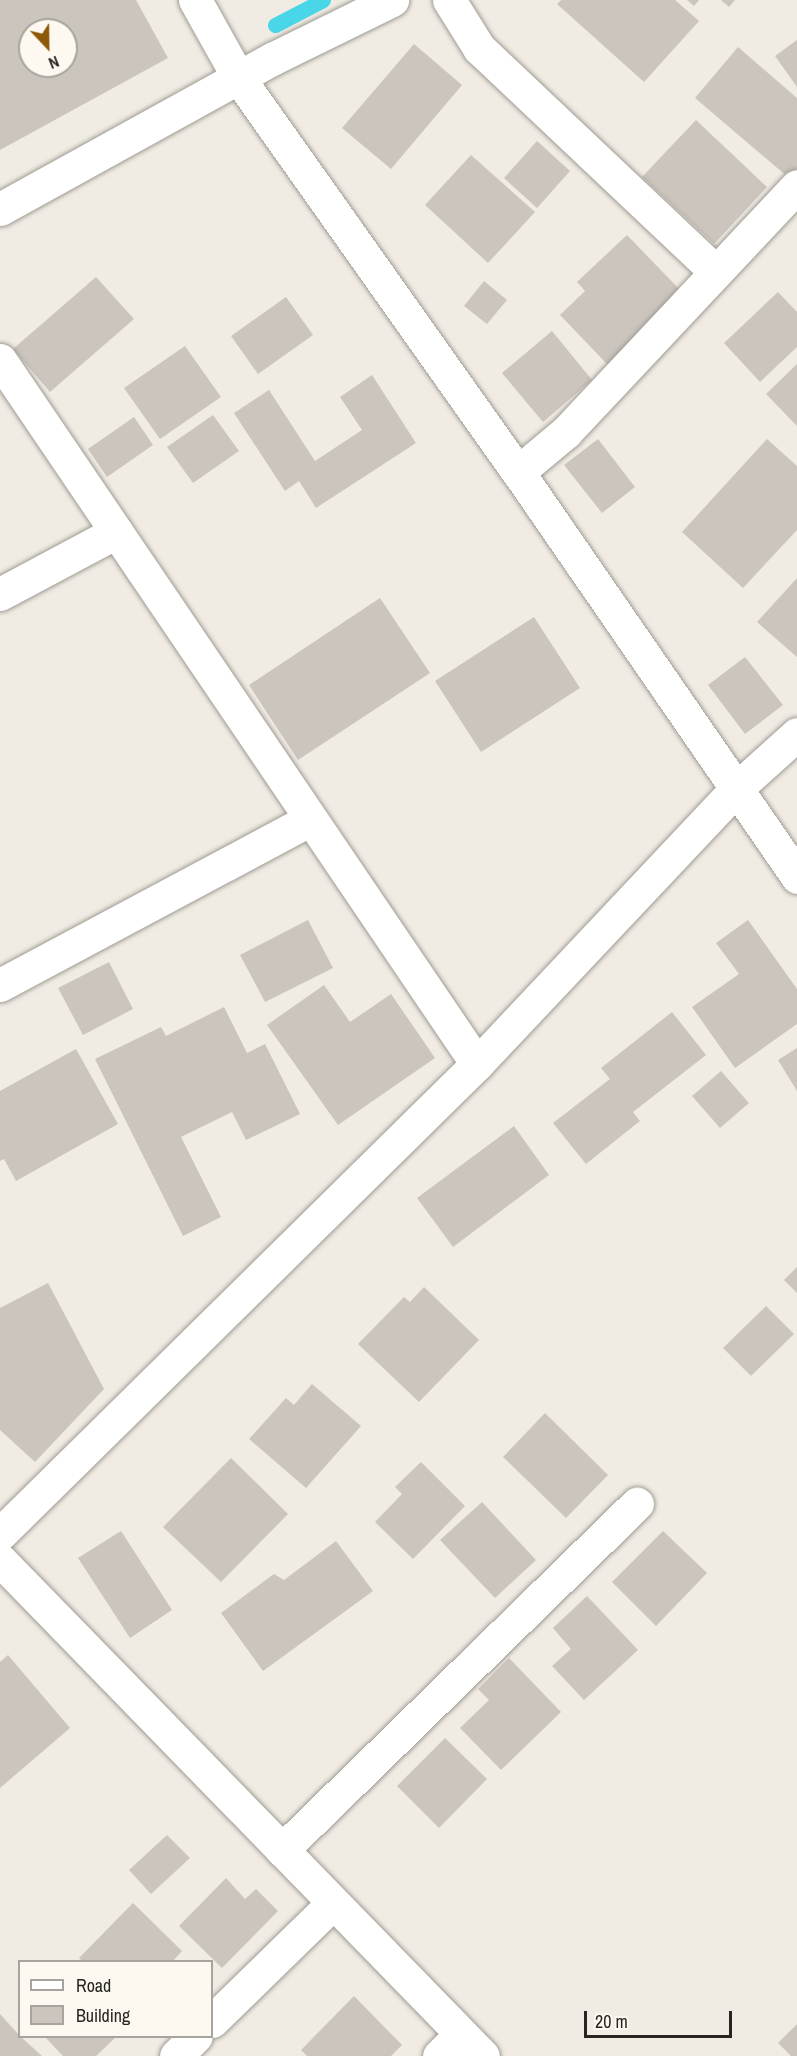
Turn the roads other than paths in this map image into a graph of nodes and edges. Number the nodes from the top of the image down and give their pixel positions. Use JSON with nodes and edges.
{"nodes":[{"id":1,"x":195,"y":0,"type":"edge"},
{"id":2,"x":392,"y":0,"type":"edge"},
{"id":3,"x":449,"y":0,"type":"edge"},
{"id":4,"x":238,"y":78,"type":"junction"},
{"id":5,"x":797,"y":186,"type":"edge"},
{"id":6,"x":0,"y":209,"type":"edge"},
{"id":7,"x":716,"y":272,"type":"junction"},
{"id":8,"x":0,"y":360,"type":"edge"},
{"id":9,"x":518,"y":472,"type":"junction"},
{"id":10,"x":116,"y":532,"type":"junction"},
{"id":11,"x":0,"y":594,"type":"edge"},
{"id":12,"x":797,"y":734,"type":"edge"},
{"id":13,"x":736,"y":789,"type":"junction"},
{"id":14,"x":309,"y":820,"type":"junction"},
{"id":15,"x":797,"y":877,"type":"edge"},
{"id":16,"x":0,"y":985,"type":"edge"},
{"id":17,"x":477,"y":1064,"type":"junction"},
{"id":18,"x":637,"y":1503,"type":"dead end"},
{"id":19,"x":0,"y":1534,"type":"edge"},
{"id":20,"x":0,"y":1560,"type":"edge"},
{"id":21,"x":282,"y":1850,"type":"junction"},
{"id":22,"x":333,"y":1903,"type":"junction"},
{"id":23,"x":213,"y":2020,"type":"edge"},
{"id":24,"x":195,"y":2038,"type":"edge"},
{"id":25,"x":461,"y":2049,"type":"edge"},
{"id":26,"x":176,"y":2056,"type":"edge"}],
"edges":[{"from":1,"to":4,"type":"street"},
{"from":2,"to":4,"type":"street"},
{"from":3,"to":7,"type":"street"},
{"from":4,"to":6,"type":"street"},
{"from":4,"to":9,"type":"street"},
{"from":5,"to":7,"type":"street"},
{"from":7,"to":9,"type":"street"},
{"from":8,"to":10,"type":"street"},
{"from":9,"to":13,"type":"street"},
{"from":10,"to":11,"type":"street"},
{"from":10,"to":14,"type":"street"},
{"from":12,"to":13,"type":"street"},
{"from":13,"to":15,"type":"street"},
{"from":13,"to":17,"type":"street"},
{"from":14,"to":16,"type":"street"},
{"from":14,"to":17,"type":"street"},
{"from":17,"to":19,"type":"street"},
{"from":18,"to":21,"type":"street"},
{"from":20,"to":21,"type":"street"},
{"from":21,"to":22,"type":"street"},
{"from":22,"to":23,"type":"street"},
{"from":22,"to":25,"type":"street"},
{"from":24,"to":26,"type":"street"}]}
